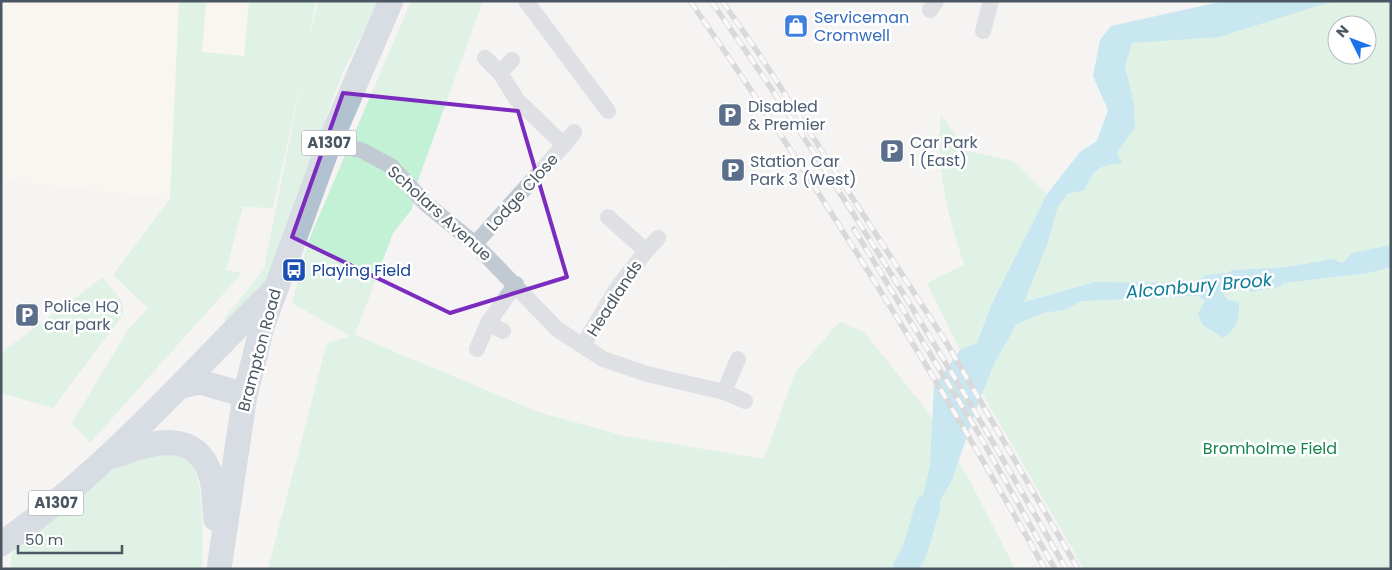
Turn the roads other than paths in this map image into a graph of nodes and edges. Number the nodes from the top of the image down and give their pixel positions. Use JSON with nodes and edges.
{"nodes":[{"id":1,"x":391,"y":1,"type":"edge"},
{"id":2,"x":526,"y":1,"type":"edge"},
{"id":3,"x":991,"y":1,"type":"edge"},
{"id":4,"x":983,"y":31,"type":"dead end"},
{"id":5,"x":485,"y":58,"type":"dead end"},
{"id":6,"x":512,"y":60,"type":"dead end"},
{"id":7,"x":500,"y":73,"type":"junction"},
{"id":8,"x":608,"y":111,"type":"dead end"},
{"id":9,"x":329,"y":144,"type":"junction"},
{"id":10,"x":608,"y":217,"type":"dead end"},
{"id":11,"x":658,"y":238,"type":"dead end"},
{"id":12,"x":476,"y":244,"type":"junction"},
{"id":13,"x":646,"y":251,"type":"junction"},
{"id":14,"x":516,"y":284,"type":"junction"},
{"id":15,"x":275,"y":288,"type":"junction"},
{"id":16,"x":488,"y":323,"type":"junction"},
{"id":17,"x":503,"y":331,"type":"dead end"},
{"id":18,"x":583,"y":345,"type":"junction"},
{"id":19,"x":477,"y":349,"type":"dead end"},
{"id":20,"x":738,"y":359,"type":"dead end"},
{"id":21,"x":181,"y":386,"type":"junction"},
{"id":22,"x":724,"y":392,"type":"junction"},
{"id":23,"x":245,"y":395,"type":"junction"},
{"id":24,"x":745,"y":401,"type":"dead end"},
{"id":25,"x":108,"y":459,"type":"junction"},
{"id":26,"x":1,"y":544,"type":"edge"},
{"id":27,"x":220,"y":564,"type":"edge"}],
"edges":[{"from":1,"to":9,"type":"main road","name":"Brampton Road","number":"A1307"},
{"from":2,"to":8,"type":"street"},
{"from":3,"to":4,"type":"street"},
{"from":5,"to":7,"type":"street","name":"Lodge Close"},
{"from":6,"to":7,"type":"street"},
{"from":7,"to":12,"type":"street","name":"Lodge Close"},
{"from":9,"to":12,"type":"street","name":"Scholars Avenue"},
{"from":9,"to":15,"type":"main road","name":"Brampton Road","number":"A1307"},
{"from":10,"to":13,"type":"street","name":"Headlands"},
{"from":11,"to":13,"type":"street","name":"Headlands"},
{"from":12,"to":14,"type":"street","name":"Scholars Avenue"},
{"from":13,"to":18,"type":"street","name":"Headlands"},
{"from":14,"to":16,"type":"street"},
{"from":14,"to":18,"type":"street","name":"Scholars Avenue"},
{"from":15,"to":21,"type":"main road","number":"A1307"},
{"from":15,"to":23,"type":"main road","name":"Brampton Road","number":"A1307"},
{"from":16,"to":17,"type":"street"},
{"from":16,"to":19,"type":"street"},
{"from":18,"to":22,"type":"street","name":"Scholars Avenue"},
{"from":20,"to":22,"type":"street"},
{"from":21,"to":23,"type":"main road"},
{"from":21,"to":25,"type":"main road","number":"A1307"},
{"from":22,"to":24,"type":"street","name":"Scholars Avenue"},
{"from":23,"to":27,"type":"main road","name":"Brampton Road","number":"A1307"},
{"from":25,"to":26,"type":"main road","number":"A1307"},
{"from":25,"to":27,"type":"main road"}]}
